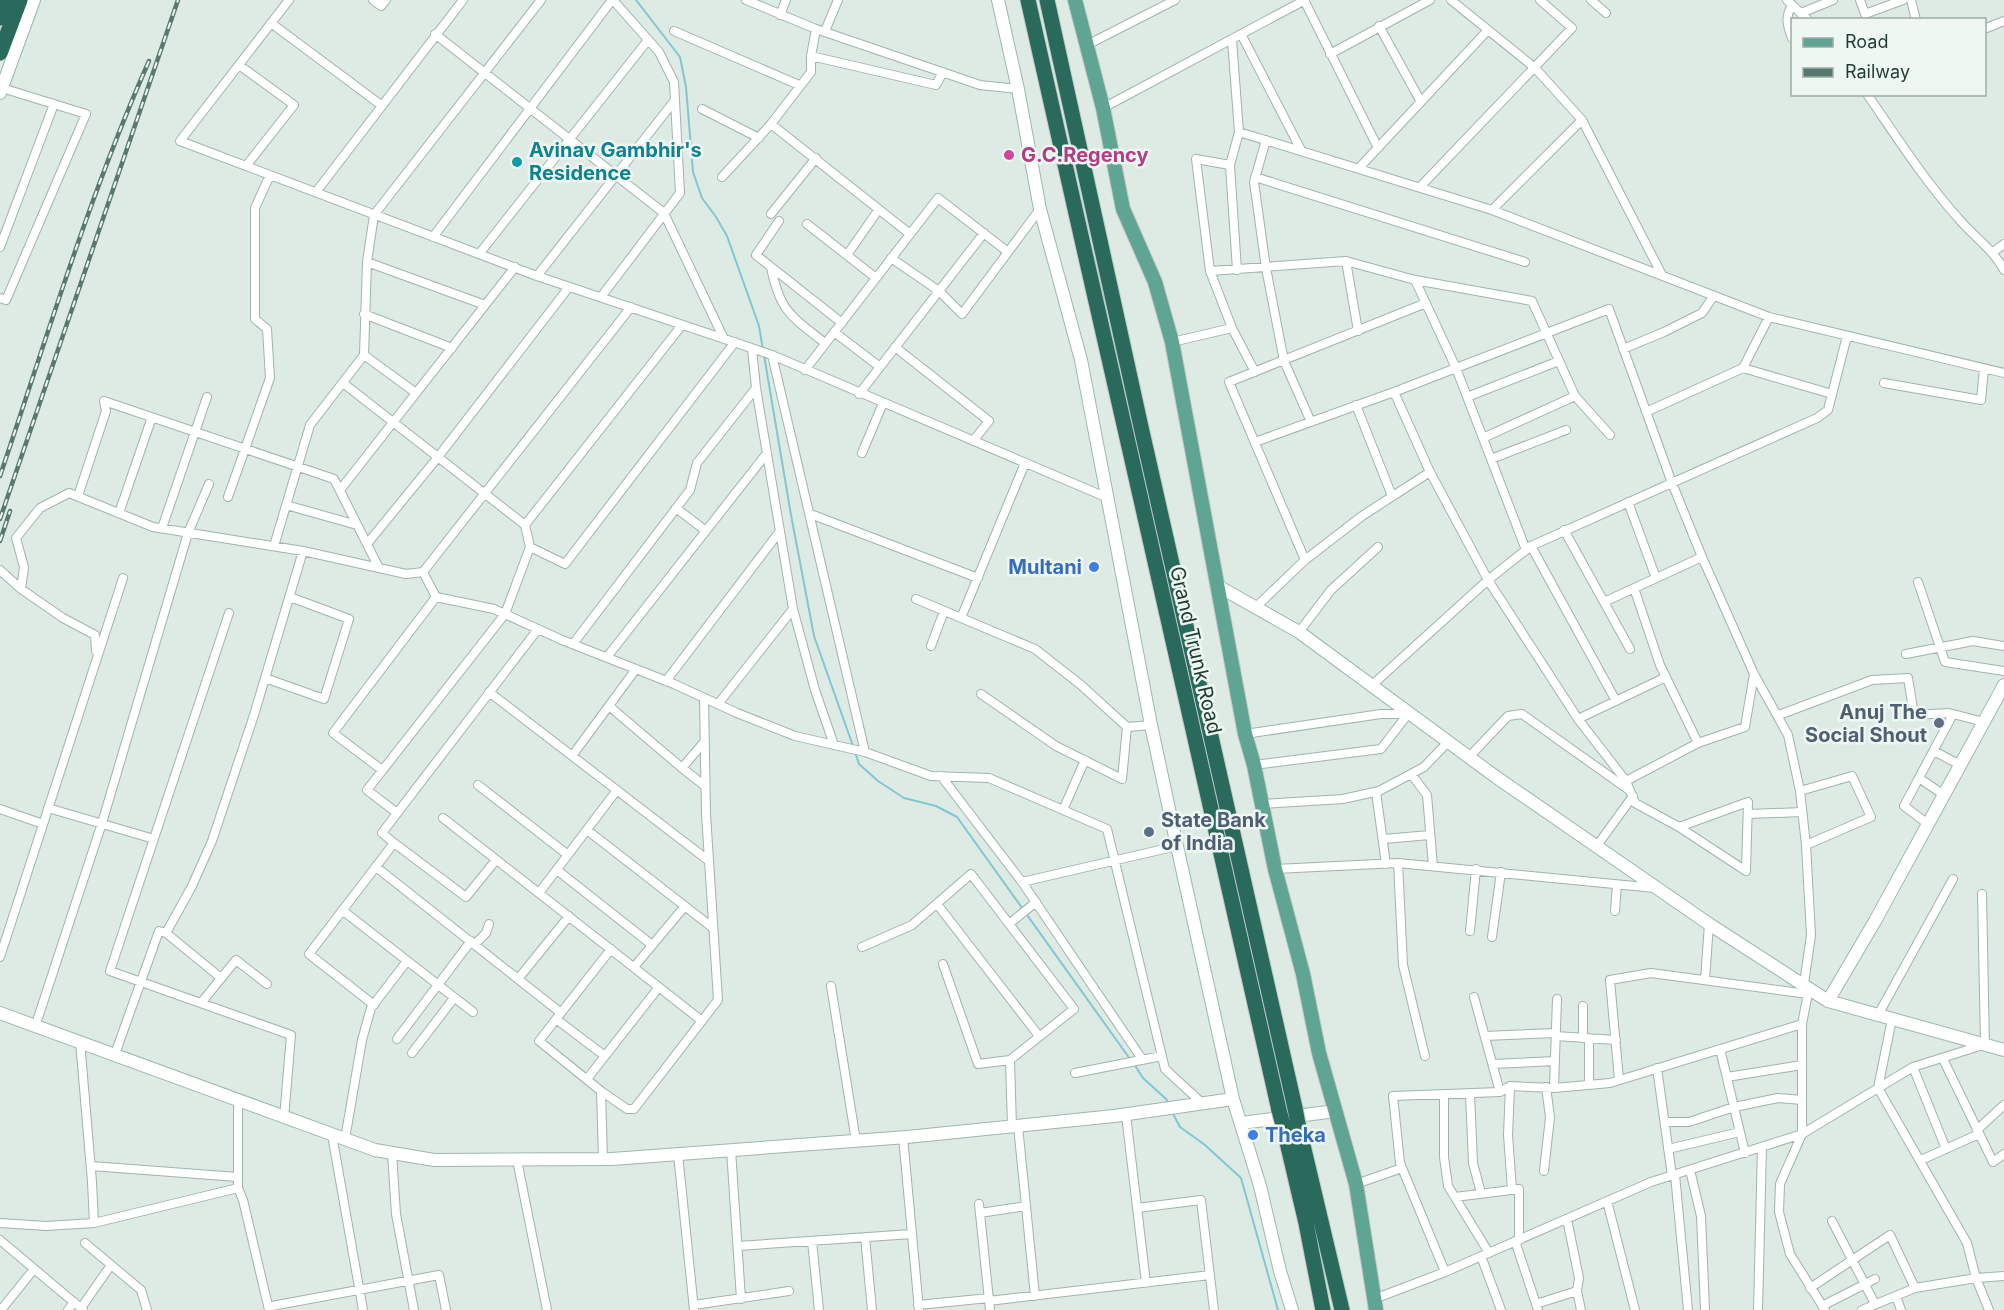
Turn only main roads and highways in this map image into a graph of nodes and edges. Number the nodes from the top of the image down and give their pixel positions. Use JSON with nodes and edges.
{"nodes":[{"id":1,"x":7,"y":0,"type":"edge"},
{"id":2,"x":20,"y":0,"type":"edge"},
{"id":3,"x":1028,"y":0,"type":"edge"},
{"id":4,"x":1047,"y":0,"type":"edge"},
{"id":5,"x":1075,"y":0,"type":"edge"},
{"id":6,"x":0,"y":18,"type":"edge"},
{"id":7,"x":0,"y":53,"type":"edge"},
{"id":8,"x":1289,"y":1117,"type":"junction"},
{"id":9,"x":1375,"y":1305,"type":"edge"},
{"id":10,"x":1323,"y":1310,"type":"edge"},
{"id":11,"x":1342,"y":1310,"type":"edge"}],
"edges":[{"from":1,"to":6,"type":"highway"},
{"from":2,"to":7,"type":"highway"},
{"from":3,"to":8,"type":"highway","name":"Grand Trunk Road"},
{"from":4,"to":8,"type":"highway","name":"Grand Trunk Road"},
{"from":5,"to":9,"type":"main road"},
{"from":8,"to":10,"type":"highway","name":"Grand Trunk Road"},
{"from":8,"to":11,"type":"highway","name":"Grand Trunk Road"}]}
